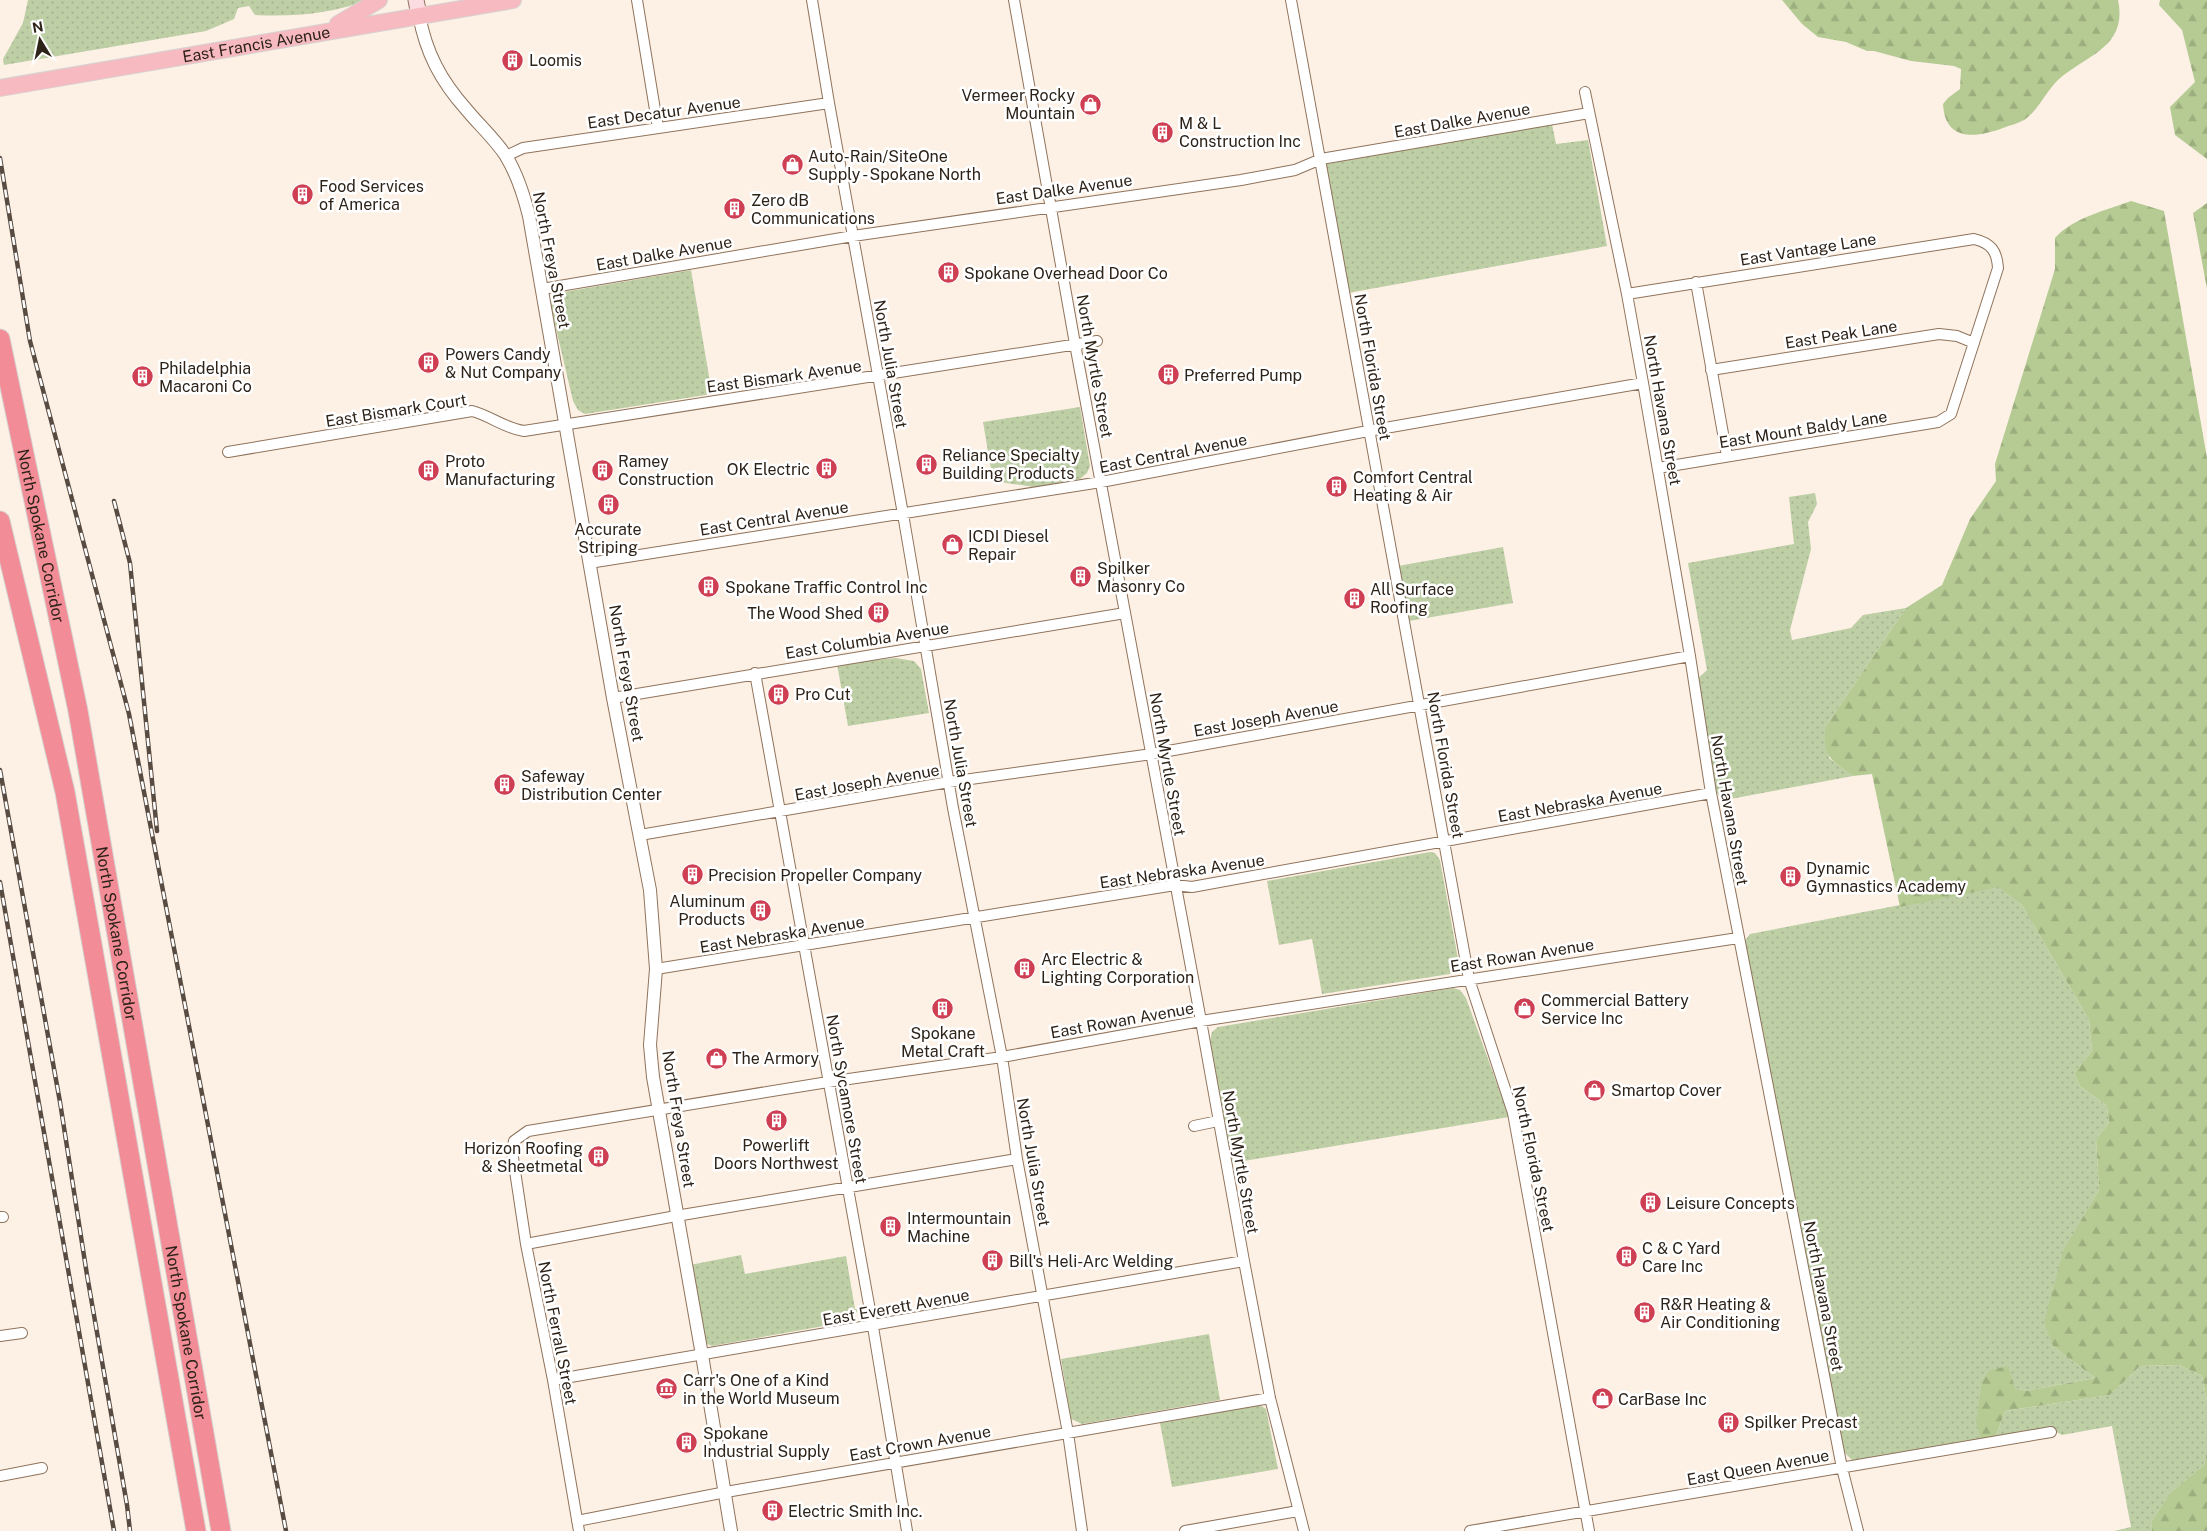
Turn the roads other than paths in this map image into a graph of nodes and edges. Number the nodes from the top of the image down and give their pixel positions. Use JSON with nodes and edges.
{"nodes":[{"id":1,"x":379,"y":0,"type":"edge"},
{"id":2,"x":513,"y":0,"type":"edge"},
{"id":3,"x":637,"y":0,"type":"edge"},
{"id":4,"x":812,"y":0,"type":"edge"},
{"id":5,"x":1014,"y":0,"type":"edge"},
{"id":6,"x":1291,"y":0,"type":"edge"},
{"id":7,"x":418,"y":8,"type":"edge"},
{"id":8,"x":324,"y":31,"type":"junction"},
{"id":9,"x":0,"y":88,"type":"edge"},
{"id":10,"x":1585,"y":92,"type":"dead end"},
{"id":11,"x":829,"y":103,"type":"junction"},
{"id":12,"x":1589,"y":113,"type":"junction"},
{"id":13,"x":658,"y":128,"type":"junction"},
{"id":14,"x":506,"y":156,"type":"junction"},
{"id":15,"x":1321,"y":159,"type":"junction"},
{"id":16,"x":1052,"y":206,"type":"junction"},
{"id":17,"x":853,"y":236,"type":"junction"},
{"id":18,"x":1696,"y":282,"type":"junction"},
{"id":19,"x":542,"y":289,"type":"junction"},
{"id":20,"x":1627,"y":294,"type":"junction"},
{"id":21,"x":0,"y":339,"type":"edge"},
{"id":22,"x":1097,"y":341,"type":"dead end"},
{"id":23,"x":1974,"y":343,"type":"junction"},
{"id":24,"x":1075,"y":344,"type":"junction"},
{"id":25,"x":1711,"y":370,"type":"junction"},
{"id":26,"x":877,"y":377,"type":"junction"},
{"id":27,"x":1643,"y":383,"type":"junction"},
{"id":28,"x":564,"y":425,"type":"junction"},
{"id":29,"x":1368,"y":430,"type":"junction"},
{"id":30,"x":228,"y":452,"type":"dead end"},
{"id":31,"x":1727,"y":456,"type":"junction"},
{"id":32,"x":1658,"y":468,"type":"junction"},
{"id":33,"x":1101,"y":482,"type":"junction"},
{"id":34,"x":903,"y":514,"type":"junction"},
{"id":35,"x":0,"y":521,"type":"edge"},
{"id":36,"x":589,"y":563,"type":"junction"},
{"id":37,"x":1125,"y":613,"type":"junction"},
{"id":38,"x":926,"y":646,"type":"junction"},
{"id":39,"x":1690,"y":656,"type":"junction"},
{"id":40,"x":755,"y":673,"type":"junction"},
{"id":41,"x":613,"y":698,"type":"junction"},
{"id":42,"x":1420,"y":705,"type":"junction"},
{"id":43,"x":1152,"y":754,"type":"junction"},
{"id":44,"x":949,"y":782,"type":"junction"},
{"id":45,"x":1711,"y":793,"type":"junction"},
{"id":46,"x":780,"y":812,"type":"junction"},
{"id":47,"x":640,"y":835,"type":"junction"},
{"id":48,"x":1445,"y":842,"type":"junction"},
{"id":49,"x":1175,"y":885,"type":"junction"},
{"id":50,"x":974,"y":919,"type":"junction"},
{"id":51,"x":1738,"y":938,"type":"junction"},
{"id":52,"x":804,"y":946,"type":"junction"},
{"id":53,"x":656,"y":969,"type":"junction"},
{"id":54,"x":1469,"y":979,"type":"junction"},
{"id":55,"x":1201,"y":1021,"type":"junction"},
{"id":56,"x":1002,"y":1057,"type":"junction"},
{"id":57,"x":828,"y":1082,"type":"junction"},
{"id":58,"x":657,"y":1110,"type":"junction"},
{"id":59,"x":1218,"y":1121,"type":"junction"},
{"id":60,"x":1194,"y":1126,"type":"dead end"},
{"id":61,"x":514,"y":1141,"type":"joint"},
{"id":62,"x":1017,"y":1159,"type":"junction"},
{"id":63,"x":847,"y":1187,"type":"junction"},
{"id":64,"x":676,"y":1216,"type":"junction"},
{"id":65,"x":526,"y":1244,"type":"junction"},
{"id":66,"x":1244,"y":1261,"type":"junction"},
{"id":67,"x":1042,"y":1297,"type":"junction"},
{"id":68,"x":872,"y":1326,"type":"junction"},
{"id":69,"x":22,"y":1332,"type":"dead end"},
{"id":70,"x":0,"y":1336,"type":"edge"},
{"id":71,"x":702,"y":1355,"type":"junction"},
{"id":72,"x":553,"y":1380,"type":"junction"},
{"id":73,"x":1270,"y":1398,"type":"junction"},
{"id":74,"x":2051,"y":1432,"type":"dead end"},
{"id":75,"x":1068,"y":1433,"type":"junction"},
{"id":76,"x":181,"y":1443,"type":"junction"},
{"id":77,"x":207,"y":1456,"type":"junction"},
{"id":78,"x":895,"y":1463,"type":"junction"},
{"id":79,"x":42,"y":1468,"type":"dead end"},
{"id":80,"x":1842,"y":1468,"type":"junction"},
{"id":81,"x":0,"y":1476,"type":"edge"},
{"id":82,"x":726,"y":1492,"type":"junction"},
{"id":83,"x":1298,"y":1512,"type":"junction"},
{"id":84,"x":1585,"y":1512,"type":"junction"},
{"id":85,"x":578,"y":1526,"type":"edge"},
{"id":86,"x":189,"y":1531,"type":"edge"},
{"id":87,"x":196,"y":1531,"type":"edge"},
{"id":88,"x":221,"y":1531,"type":"edge"},
{"id":89,"x":226,"y":1531,"type":"edge"},
{"id":90,"x":731,"y":1531,"type":"edge"},
{"id":91,"x":907,"y":1531,"type":"edge"},
{"id":92,"x":1082,"y":1531,"type":"edge"},
{"id":93,"x":1185,"y":1531,"type":"edge"},
{"id":94,"x":1304,"y":1531,"type":"edge"},
{"id":95,"x":1470,"y":1531,"type":"edge"},
{"id":96,"x":1588,"y":1531,"type":"edge"},
{"id":97,"x":1858,"y":1531,"type":"edge"}],
"edges":[{"from":1,"to":8,"type":"main road"},
{"from":2,"to":7,"type":"main road","name":"East Francis Avenue"},
{"from":3,"to":13,"type":"street"},
{"from":4,"to":11,"type":"street","name":"North Julia Street"},
{"from":5,"to":16,"type":"street","name":"North Myrtle Street"},
{"from":6,"to":15,"type":"street","name":"North Florida Street"},
{"from":7,"to":8,"type":"main road","name":"East Francis Avenue"},
{"from":7,"to":14,"type":"street","name":"North Freya Street"},
{"from":8,"to":9,"type":"main road","name":"East Francis Avenue"},
{"from":10,"to":12,"type":"street","name":"North Havana Street"},
{"from":11,"to":13,"type":"street","name":"East Decatur Avenue"},
{"from":11,"to":17,"type":"street","name":"North Julia Street"},
{"from":12,"to":15,"type":"street","name":"East Dalke Avenue"},
{"from":12,"to":20,"type":"street","name":"North Havana Street"},
{"from":13,"to":14,"type":"street","name":"East Decatur Avenue"},
{"from":14,"to":19,"type":"street","name":"North Freya Street"},
{"from":15,"to":16,"type":"street","name":"East Dalke Avenue"},
{"from":15,"to":29,"type":"street","name":"North Florida Street"},
{"from":16,"to":17,"type":"street","name":"East Dalke Avenue"},
{"from":16,"to":24,"type":"street","name":"North Myrtle Street"},
{"from":17,"to":19,"type":"street","name":"East Dalke Avenue"},
{"from":17,"to":26,"type":"street","name":"North Julia Street"},
{"from":18,"to":20,"type":"street","name":"East Vantage Lane"},
{"from":18,"to":23,"type":"street","name":"East Vantage Lane"},
{"from":18,"to":25,"type":"street"},
{"from":19,"to":28,"type":"street","name":"North Freya Street"},
{"from":20,"to":27,"type":"street","name":"North Havana Street"},
{"from":21,"to":77,"type":"highway","name":"North Spokane Corridor"},
{"from":22,"to":24,"type":"street","name":"East Bismark Avenue"},
{"from":23,"to":25,"type":"street","name":"East Peak Lane"},
{"from":23,"to":31,"type":"street","name":"East Mount Baldy Lane"},
{"from":24,"to":26,"type":"street","name":"East Bismark Avenue"},
{"from":24,"to":33,"type":"street","name":"North Myrtle Street"},
{"from":25,"to":31,"type":"street"},
{"from":26,"to":28,"type":"street","name":"East Bismark Avenue"},
{"from":26,"to":34,"type":"street","name":"North Julia Street"},
{"from":27,"to":29,"type":"street","name":"East Central Avenue"},
{"from":27,"to":32,"type":"street","name":"North Havana Street"},
{"from":28,"to":30,"type":"street","name":"East Bismark Court"},
{"from":28,"to":36,"type":"street","name":"North Freya Street"},
{"from":29,"to":33,"type":"street","name":"East Central Avenue"},
{"from":29,"to":42,"type":"street","name":"North Florida Street"},
{"from":31,"to":32,"type":"street","name":"East Mount Baldy Lane"},
{"from":32,"to":39,"type":"street","name":"North Havana Street"},
{"from":33,"to":34,"type":"street","name":"East Central Avenue"},
{"from":33,"to":37,"type":"street","name":"North Myrtle Street"},
{"from":34,"to":36,"type":"street","name":"East Central Avenue"},
{"from":34,"to":38,"type":"street","name":"North Julia Street"},
{"from":35,"to":76,"type":"highway","name":"North Spokane Corridor"},
{"from":36,"to":41,"type":"street","name":"North Freya Street"},
{"from":37,"to":38,"type":"street","name":"East Columbia Avenue"},
{"from":37,"to":43,"type":"street","name":"North Myrtle Street"},
{"from":38,"to":40,"type":"street","name":"East Columbia Avenue"},
{"from":38,"to":44,"type":"street","name":"North Julia Street"},
{"from":39,"to":42,"type":"street","name":"East Joseph Avenue"},
{"from":39,"to":45,"type":"street","name":"North Havana Street"},
{"from":40,"to":41,"type":"street","name":"East Columbia Avenue"},
{"from":40,"to":46,"type":"street","name":"North Sycamore Street"},
{"from":41,"to":47,"type":"street","name":"North Freya Street"},
{"from":42,"to":43,"type":"street","name":"East Joseph Avenue"},
{"from":42,"to":48,"type":"street","name":"North Florida Street"},
{"from":43,"to":44,"type":"street","name":"East Joseph Avenue"},
{"from":43,"to":49,"type":"street","name":"North Myrtle Street"},
{"from":44,"to":46,"type":"street","name":"East Joseph Avenue"},
{"from":44,"to":50,"type":"street","name":"North Julia Street"},
{"from":45,"to":48,"type":"street","name":"East Nebraska Avenue"},
{"from":45,"to":51,"type":"street","name":"North Havana Street"},
{"from":46,"to":47,"type":"street","name":"East Joseph Avenue"},
{"from":46,"to":52,"type":"street","name":"North Sycamore Street"},
{"from":47,"to":53,"type":"street","name":"North Freya Street"},
{"from":48,"to":49,"type":"street","name":"East Nebraska Avenue"},
{"from":48,"to":54,"type":"street","name":"North Florida Street"},
{"from":49,"to":50,"type":"street","name":"East Nebraska Avenue"},
{"from":49,"to":55,"type":"street","name":"North Myrtle Street"},
{"from":50,"to":52,"type":"street","name":"East Nebraska Avenue"},
{"from":50,"to":56,"type":"street","name":"North Julia Street"},
{"from":51,"to":54,"type":"street","name":"East Rowan Avenue"},
{"from":51,"to":80,"type":"street","name":"North Havana Street"},
{"from":52,"to":53,"type":"street","name":"East Nebraska Avenue"},
{"from":52,"to":57,"type":"street","name":"North Sycamore Street"},
{"from":53,"to":58,"type":"street","name":"North Freya Street"},
{"from":54,"to":55,"type":"street","name":"East Rowan Avenue"},
{"from":54,"to":84,"type":"street","name":"North Florida Street"},
{"from":55,"to":56,"type":"street","name":"East Rowan Avenue"},
{"from":55,"to":59,"type":"street","name":"North Myrtle Street"},
{"from":56,"to":57,"type":"street","name":"East Rowan Avenue"},
{"from":56,"to":62,"type":"street","name":"North Julia Street"},
{"from":57,"to":58,"type":"street","name":"East Rowan Avenue"},
{"from":57,"to":63,"type":"street","name":"North Sycamore Street"},
{"from":58,"to":61,"type":"street","name":"East Rowan Avenue"},
{"from":58,"to":64,"type":"street","name":"North Freya Street"},
{"from":59,"to":60,"type":"street"},
{"from":59,"to":66,"type":"street","name":"North Myrtle Street"},
{"from":61,"to":65,"type":"street","name":"North Ferrall Street"},
{"from":62,"to":63,"type":"street"},
{"from":62,"to":67,"type":"street","name":"North Julia Street"},
{"from":63,"to":64,"type":"street"},
{"from":63,"to":68,"type":"street","name":"North Sycamore Street"},
{"from":64,"to":65,"type":"street"},
{"from":64,"to":71,"type":"street","name":"North Freya Street"},
{"from":65,"to":72,"type":"street","name":"North Ferrall Street"},
{"from":66,"to":67,"type":"street","name":"East Everett Avenue"},
{"from":66,"to":73,"type":"street","name":"North Myrtle Street"},
{"from":67,"to":68,"type":"street","name":"East Everett Avenue"},
{"from":67,"to":75,"type":"street","name":"North Julia Street"},
{"from":68,"to":71,"type":"street","name":"East Everett Avenue"},
{"from":68,"to":78,"type":"street","name":"North Sycamore Street"},
{"from":69,"to":70,"type":"street"},
{"from":71,"to":72,"type":"street","name":"East Everett Avenue"},
{"from":71,"to":82,"type":"street","name":"North Freya Street"},
{"from":72,"to":85,"type":"street","name":"North Ferrall Street"},
{"from":73,"to":75,"type":"street","name":"East Crown Avenue"},
{"from":73,"to":83,"type":"street","name":"North Myrtle Street"},
{"from":74,"to":80,"type":"street","name":"East Queen Avenue"},
{"from":75,"to":78,"type":"street","name":"East Crown Avenue"},
{"from":75,"to":92,"type":"street","name":"North Julia Street"},
{"from":76,"to":86,"type":"highway"},
{"from":76,"to":87,"type":"highway","name":"North Spokane Corridor"},
{"from":77,"to":88,"type":"highway","name":"North Spokane Corridor"},
{"from":77,"to":89,"type":"highway"},
{"from":78,"to":82,"type":"street","name":"East Crown Avenue"},
{"from":78,"to":91,"type":"street","name":"North Sycamore Street"},
{"from":79,"to":81,"type":"street"},
{"from":80,"to":84,"type":"street","name":"East Queen Avenue"},
{"from":80,"to":97,"type":"street","name":"North Havana Street"},
{"from":82,"to":85,"type":"street","name":"East Crown Avenue"},
{"from":82,"to":90,"type":"street","name":"North Freya Street"},
{"from":83,"to":93,"type":"street"},
{"from":83,"to":94,"type":"street","name":"North Myrtle Street"},
{"from":84,"to":95,"type":"street","name":"East Queen Avenue"},
{"from":84,"to":96,"type":"street","name":"North Florida Street"}]}
